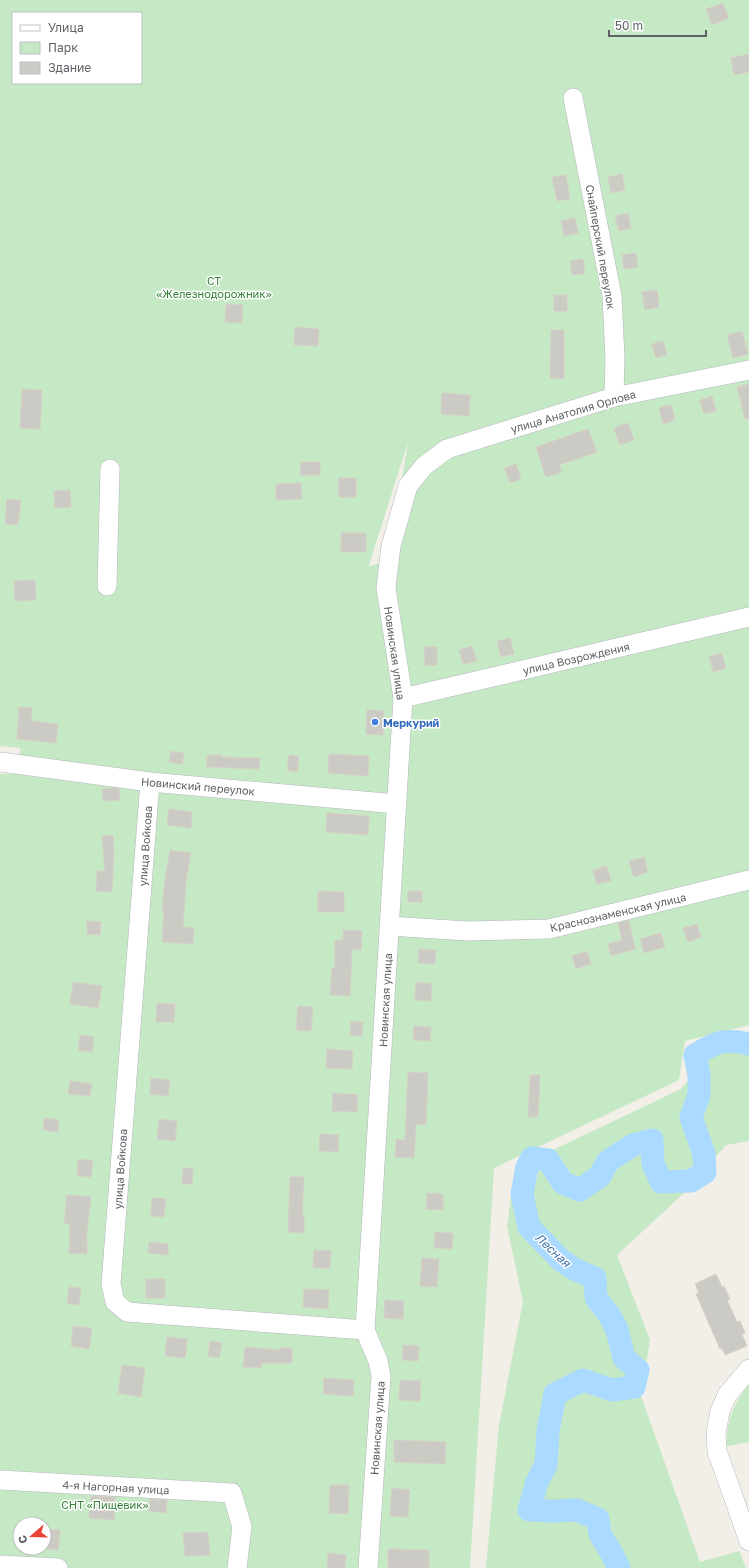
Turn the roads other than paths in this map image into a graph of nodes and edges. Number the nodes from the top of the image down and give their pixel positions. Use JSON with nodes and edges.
{"nodes":[{"id":1,"x":573,"y":98,"type":"dead end"},
{"id":2,"x":749,"y":370,"type":"edge"},
{"id":3,"x":614,"y":397,"type":"junction"},
{"id":4,"x":446,"y":449,"type":"joint"},
{"id":5,"x":110,"y":469,"type":"dead end"},
{"id":6,"x":107,"y":586,"type":"dead end"},
{"id":7,"x":749,"y":617,"type":"edge"},
{"id":8,"x":403,"y":698,"type":"junction"},
{"id":9,"x":0,"y":762,"type":"edge"},
{"id":10,"x":150,"y":782,"type":"junction"},
{"id":11,"x":397,"y":804,"type":"junction"},
{"id":12,"x":749,"y":880,"type":"edge"},
{"id":13,"x":389,"y":926,"type":"junction"},
{"id":14,"x":365,"y":1330,"type":"junction"},
{"id":15,"x":749,"y":1369,"type":"edge"},
{"id":16,"x":0,"y":1480,"type":"edge"},
{"id":17,"x":749,"y":1541,"type":"edge"},
{"id":18,"x":0,"y":1565,"type":"edge"},
{"id":19,"x":58,"y":1568,"type":"edge"},
{"id":20,"x":237,"y":1568,"type":"edge"},
{"id":21,"x":368,"y":1568,"type":"edge"}],
"edges":[{"from":1,"to":3,"type":"street","name":"Снайперский переулок"},
{"from":2,"to":3,"type":"street","name":"улица Анатолия Орлова"},
{"from":3,"to":4,"type":"street","name":"улица Анатолия Орлова"},
{"from":4,"to":8,"type":"street","name":"Новинская улица"},
{"from":5,"to":6,"type":"street"},
{"from":7,"to":8,"type":"street","name":"улица Возрождения"},
{"from":8,"to":11,"type":"street","name":"Новинская улица"},
{"from":9,"to":10,"type":"street","name":"Новинский переулок"},
{"from":10,"to":11,"type":"street","name":"Новинский переулок"},
{"from":10,"to":14,"type":"street","name":"улица Войкова"},
{"from":11,"to":13,"type":"street","name":"Новинская улица"},
{"from":12,"to":13,"type":"street","name":"Краснознаменская улица"},
{"from":13,"to":14,"type":"street","name":"Новинская улица"},
{"from":14,"to":21,"type":"street","name":"Новинская улица"},
{"from":15,"to":17,"type":"street"},
{"from":16,"to":20,"type":"street","name":"4-я Нагорная улица"},
{"from":18,"to":19,"type":"street"}]}
